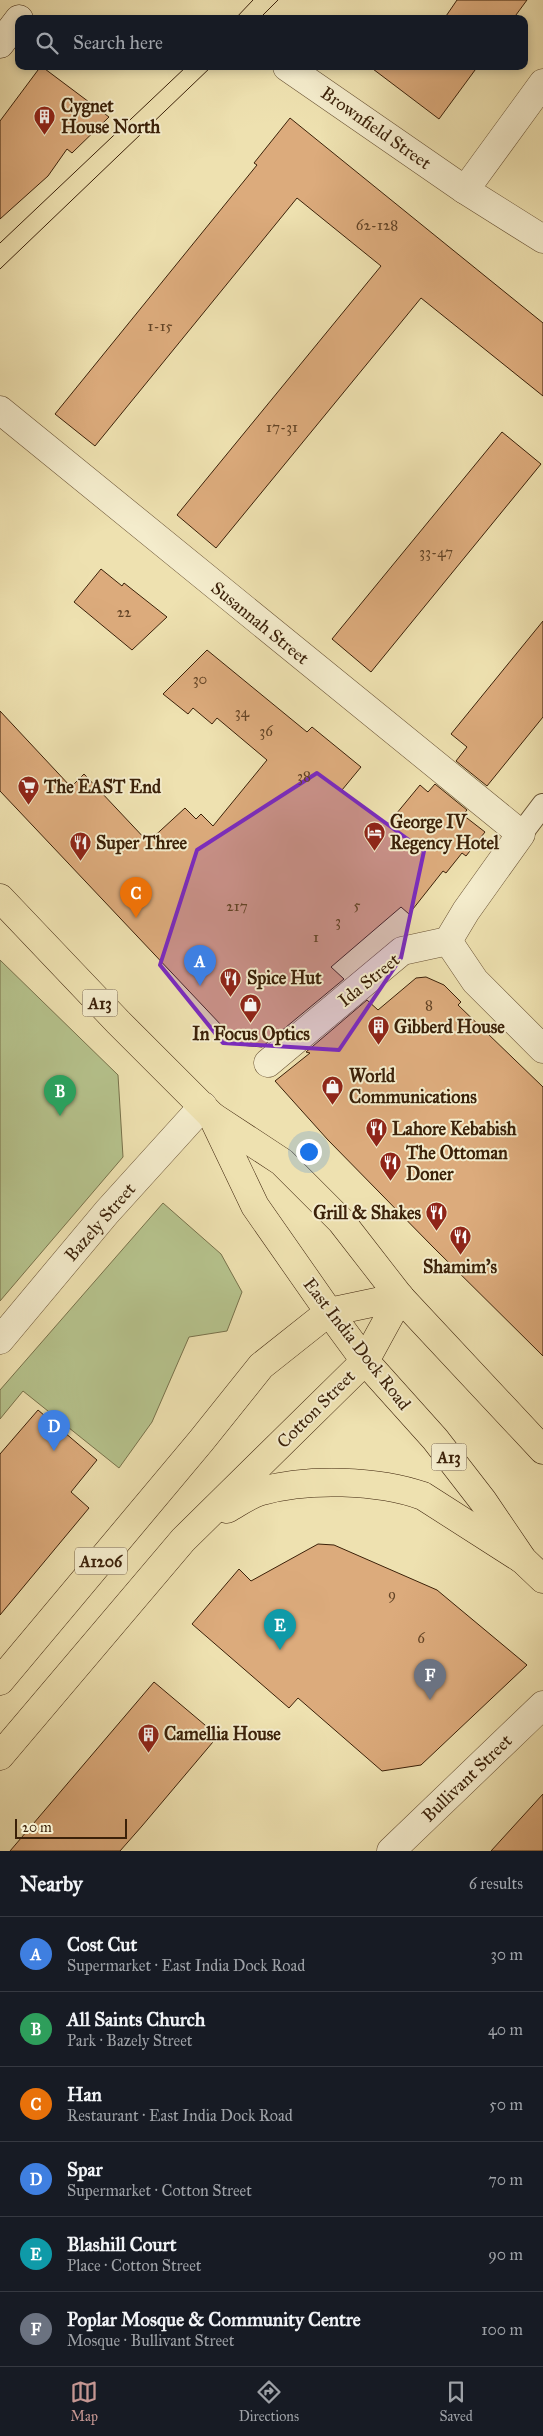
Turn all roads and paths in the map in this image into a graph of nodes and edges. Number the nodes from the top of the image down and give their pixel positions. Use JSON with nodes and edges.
{"nodes":[{"id":1,"x":33,"y":0,"type":"edge"},
{"id":2,"x":22,"y":15,"type":"edge"},
{"id":3,"x":15,"y":24,"type":"edge"},
{"id":4,"x":0,"y":44,"type":"edge"},
{"id":5,"x":291,"y":70,"type":"edge"},
{"id":6,"x":543,"y":83,"type":"edge"},
{"id":7,"x":465,"y":190,"type":"junction"},
{"id":8,"x":543,"y":239,"type":"edge"},
{"id":9,"x":0,"y":410,"type":"edge"},
{"id":10,"x":543,"y":805,"type":"edge"},
{"id":11,"x":521,"y":834,"type":"junction"},
{"id":12,"x":0,"y":898,"type":"edge"},
{"id":13,"x":448,"y":941,"type":"junction"},
{"id":14,"x":543,"y":1049,"type":"edge"},
{"id":15,"x":268,"y":1062,"type":"dead end"},
{"id":16,"x":208,"y":1111,"type":"junction"},
{"id":17,"x":400,"y":1297,"type":"junction"},
{"id":18,"x":329,"y":1312,"type":"junction"},
{"id":19,"x":0,"y":1340,"type":"edge"},
{"id":20,"x":365,"y":1361,"type":"junction"},
{"id":21,"x":543,"y":1450,"type":"edge"},
{"id":22,"x":183,"y":1540,"type":"junction"},
{"id":23,"x":523,"y":1560,"type":"junction"},
{"id":24,"x":543,"y":1579,"type":"edge"},
{"id":25,"x":0,"y":1681,"type":"edge"},
{"id":26,"x":543,"y":1705,"type":"edge"},
{"id":27,"x":0,"y":1756,"type":"edge"},
{"id":28,"x":393,"y":1850,"type":"edge"}],
"edges":[{"from":1,"to":2,"type":"street"},
{"from":3,"to":4,"type":"street"},
{"from":5,"to":7,"type":"street","name":"Brownfield Street"},
{"from":6,"to":7,"type":"street"},
{"from":7,"to":8,"type":"street","name":"Brownfield Street"},
{"from":9,"to":11,"type":"street","name":"Susannah Street"},
{"from":10,"to":11,"type":"lane"},
{"from":11,"to":13,"type":"street"},
{"from":12,"to":16,"type":"main road","name":"East India Dock Road","number":"A13"},
{"from":13,"to":14,"type":"street"},
{"from":13,"to":15,"type":"street","name":"Ida Street"},
{"from":16,"to":17,"type":"main road","name":"East India Dock Road","number":"A13"},
{"from":16,"to":18,"type":"main road","name":"East India Dock Road","number":"A13"},
{"from":16,"to":19,"type":"street","name":"Bazely Street"},
{"from":17,"to":18,"type":"main road","number":"A1206"},
{"from":17,"to":20,"type":"main road","name":"Cotton Street","number":"A1206"},
{"from":17,"to":21,"type":"main road","name":"East India Dock Road","number":"A13"},
{"from":18,"to":20,"type":"main road","name":"East India Dock Road","number":"A13"},
{"from":18,"to":25,"type":"main road","number":"A1206"},
{"from":20,"to":22,"type":"main road","name":"Cotton Street","number":"A1206"},
{"from":20,"to":23,"type":"main road","name":"East India Dock Road","number":"A13"},
{"from":22,"to":23,"type":"main road","number":"A1206"},
{"from":22,"to":27,"type":"main road","name":"Cotton Street","number":"A1206"},
{"from":23,"to":24,"type":"main road","name":"East India Dock Road","number":"A13"},
{"from":26,"to":28,"type":"street","name":"Bullivant Street"}]}
